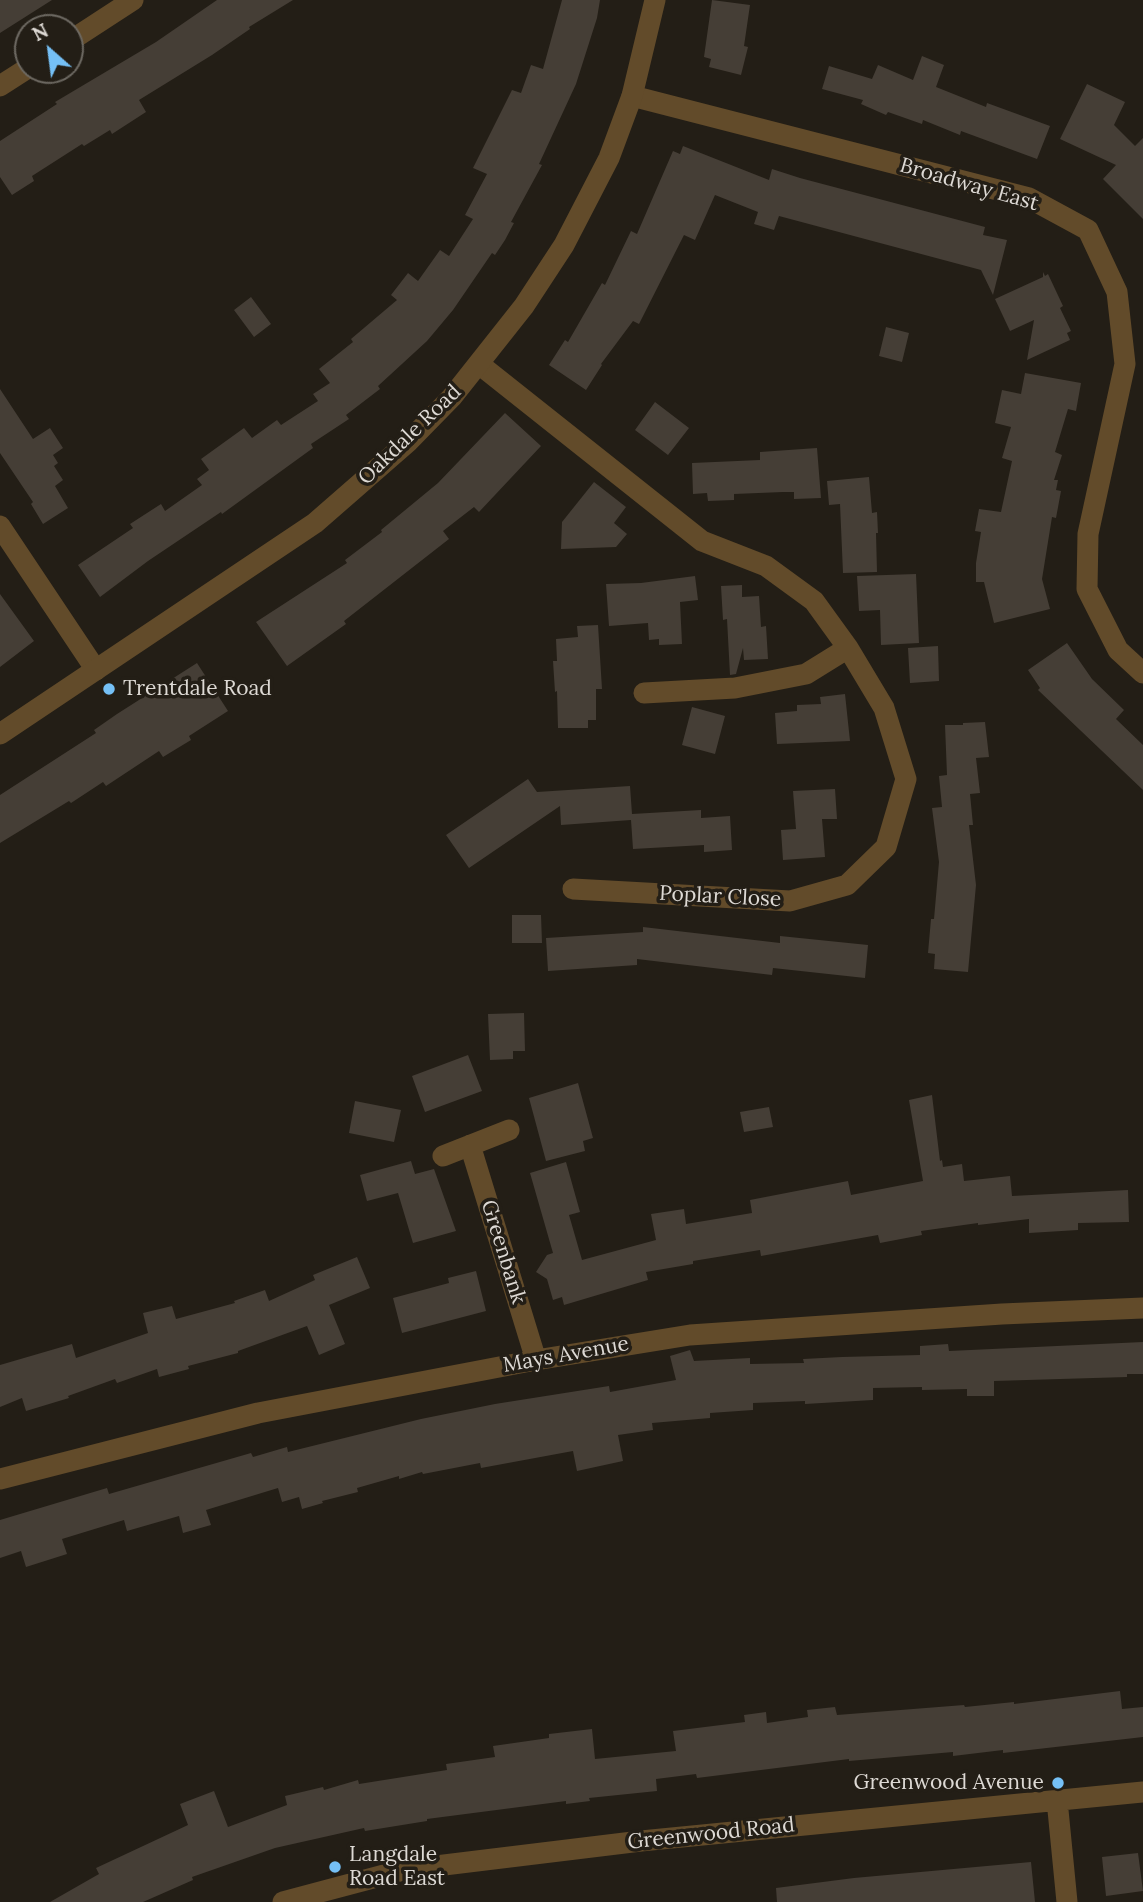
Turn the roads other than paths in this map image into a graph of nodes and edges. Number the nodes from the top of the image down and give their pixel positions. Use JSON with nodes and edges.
{"nodes":[{"id":1,"x":132,"y":0,"type":"edge"},
{"id":2,"x":655,"y":0,"type":"edge"},
{"id":3,"x":84,"y":32,"type":"edge"},
{"id":4,"x":632,"y":96,"type":"junction"},
{"id":5,"x":479,"y":364,"type":"junction"},
{"id":6,"x":0,"y":526,"type":"edge"},
{"id":7,"x":848,"y":648,"type":"junction"},
{"id":8,"x":96,"y":670,"type":"junction"},
{"id":9,"x":1143,"y":673,"type":"edge"},
{"id":10,"x":643,"y":693,"type":"dead end"},
{"id":11,"x":0,"y":734,"type":"edge"},
{"id":12,"x":573,"y":889,"type":"dead end"},
{"id":13,"x":509,"y":1130,"type":"dead end"},
{"id":14,"x":470,"y":1145,"type":"junction"},
{"id":15,"x":443,"y":1156,"type":"dead end"},
{"id":16,"x":1143,"y":1308,"type":"edge"},
{"id":17,"x":536,"y":1360,"type":"junction"},
{"id":18,"x":0,"y":1479,"type":"edge"},
{"id":19,"x":1143,"y":1792,"type":"edge"},
{"id":20,"x":1057,"y":1800,"type":"junction"},
{"id":21,"x":283,"y":1902,"type":"edge"},
{"id":22,"x":1067,"y":1902,"type":"edge"}],
"edges":[{"from":1,"to":3,"type":"street"},
{"from":2,"to":4,"type":"street","name":"Oakdale Road"},
{"from":4,"to":5,"type":"street","name":"Oakdale Road"},
{"from":4,"to":9,"type":"street","name":"Broadway East"},
{"from":5,"to":7,"type":"street","name":"Poplar Close"},
{"from":5,"to":8,"type":"street","name":"Oakdale Road"},
{"from":6,"to":8,"type":"street"},
{"from":7,"to":10,"type":"street"},
{"from":7,"to":12,"type":"street","name":"Poplar Close"},
{"from":8,"to":11,"type":"street","name":"Oakdale Road"},
{"from":13,"to":14,"type":"street"},
{"from":14,"to":15,"type":"street"},
{"from":14,"to":17,"type":"street","name":"Greenbank"},
{"from":16,"to":17,"type":"street","name":"Mays Avenue"},
{"from":17,"to":18,"type":"street","name":"Mays Avenue"},
{"from":19,"to":20,"type":"street","name":"Greenwood Road"},
{"from":20,"to":21,"type":"street","name":"Greenwood Road"},
{"from":20,"to":22,"type":"street"}]}
